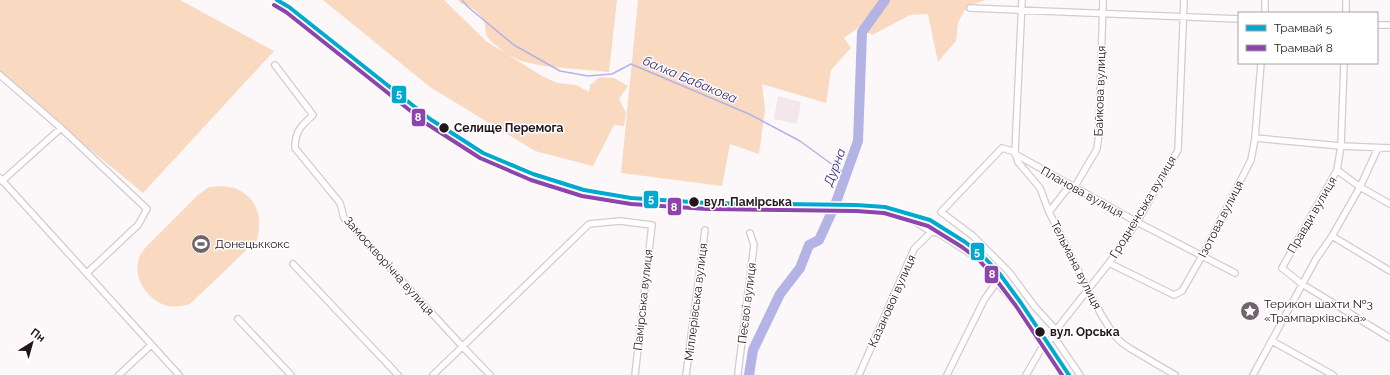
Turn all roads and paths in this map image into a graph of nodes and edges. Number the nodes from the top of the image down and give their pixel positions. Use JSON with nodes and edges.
{"nodes":[{"id":1,"x":1022,"y":0,"type":"edge"},
{"id":2,"x":1103,"y":0,"type":"edge"},
{"id":3,"x":1184,"y":0,"type":"edge"},
{"id":4,"x":1265,"y":0,"type":"edge"},
{"id":5,"x":1346,"y":0,"type":"edge"},
{"id":6,"x":970,"y":8,"type":"dead end"},
{"id":7,"x":1022,"y":9,"type":"junction"},
{"id":8,"x":1103,"y":12,"type":"junction"},
{"id":9,"x":1265,"y":12,"type":"edge"},
{"id":10,"x":1346,"y":12,"type":"edge"},
{"id":11,"x":1183,"y":16,"type":"junction"},
{"id":12,"x":1238,"y":18,"type":"edge"},
{"id":13,"x":1378,"y":25,"type":"edge"},
{"id":14,"x":1390,"y":25,"type":"edge"},
{"id":15,"x":1261,"y":64,"type":"edge"},
{"id":16,"x":1344,"y":64,"type":"edge"},
{"id":17,"x":275,"y":65,"type":"dead end"},
{"id":18,"x":0,"y":75,"type":"edge"},
{"id":19,"x":61,"y":128,"type":"junction"},
{"id":20,"x":1255,"y":138,"type":"junction"},
{"id":21,"x":1342,"y":146,"type":"junction"},
{"id":22,"x":1378,"y":148,"type":"junction"},
{"id":23,"x":1390,"y":148,"type":"edge"},
{"id":24,"x":1015,"y":153,"type":"junction"},
{"id":25,"x":1338,"y":170,"type":"junction"},
{"id":26,"x":1,"y":179,"type":"edge"},
{"id":27,"x":1360,"y":186,"type":"junction"},
{"id":28,"x":1074,"y":188,"type":"junction"},
{"id":29,"x":1390,"y":204,"type":"edge"},
{"id":30,"x":856,"y":208,"type":"dead end"},
{"id":31,"x":1049,"y":212,"type":"junction"},
{"id":32,"x":1137,"y":222,"type":"junction"},
{"id":33,"x":705,"y":230,"type":"dead end"},
{"id":34,"x":931,"y":232,"type":"junction"},
{"id":35,"x":750,"y":233,"type":"dead end"},
{"id":36,"x":1332,"y":236,"type":"junction"},
{"id":37,"x":1202,"y":256,"type":"junction"},
{"id":38,"x":293,"y":264,"type":"dead end"},
{"id":39,"x":1109,"y":264,"type":"junction"},
{"id":40,"x":1390,"y":271,"type":"edge"},
{"id":41,"x":87,"y":273,"type":"junction"},
{"id":42,"x":1235,"y":273,"type":"dead end"},
{"id":43,"x":998,"y":280,"type":"junction"},
{"id":44,"x":1302,"y":284,"type":"junction"},
{"id":45,"x":1088,"y":290,"type":"junction"},
{"id":46,"x":238,"y":319,"type":"dead end"},
{"id":47,"x":1056,"y":330,"type":"junction"},
{"id":48,"x":1054,"y":336,"type":"junction"},
{"id":49,"x":1390,"y":338,"type":"edge"},
{"id":50,"x":1272,"y":341,"type":"junction"},
{"id":51,"x":1044,"y":344,"type":"junction"},
{"id":52,"x":151,"y":345,"type":"junction"},
{"id":53,"x":462,"y":347,"type":"junction"},
{"id":54,"x":738,"y":373,"type":"dead end"},
{"id":55,"x":119,"y":375,"type":"edge"},
{"id":56,"x":179,"y":375,"type":"edge"},
{"id":57,"x":291,"y":375,"type":"edge"},
{"id":58,"x":398,"y":375,"type":"edge"},
{"id":59,"x":433,"y":375,"type":"edge"},
{"id":60,"x":490,"y":375,"type":"edge"},
{"id":61,"x":635,"y":375,"type":"edge"},
{"id":62,"x":686,"y":375,"type":"edge"},
{"id":63,"x":859,"y":375,"type":"edge"},
{"id":64,"x":947,"y":375,"type":"edge"},
{"id":65,"x":1026,"y":375,"type":"edge"},
{"id":66,"x":1063,"y":375,"type":"edge"},
{"id":67,"x":1080,"y":375,"type":"edge"},
{"id":68,"x":1175,"y":375,"type":"edge"},
{"id":69,"x":1253,"y":375,"type":"edge"},
{"id":70,"x":1333,"y":375,"type":"edge"}],
"edges":[{"from":1,"to":7,"type":"street"},
{"from":2,"to":8,"type":"street","name":"Байкова вулиця"},
{"from":3,"to":11,"type":"street","name":"Гродненська вулиця"},
{"from":4,"to":9,"type":"street"},
{"from":5,"to":10,"type":"street"},
{"from":6,"to":7,"type":"street"},
{"from":7,"to":8,"type":"street"},
{"from":7,"to":24,"type":"street"},
{"from":8,"to":11,"type":"street"},
{"from":8,"to":28,"type":"street","name":"Байкова вулиця"},
{"from":11,"to":12,"type":"street"},
{"from":11,"to":32,"type":"street","name":"Гродненська вулиця"},
{"from":13,"to":14,"type":"street"},
{"from":15,"to":20,"type":"street","name":"Ізотова вулиця"},
{"from":16,"to":21,"type":"street","name":"Правди вулиця"},
{"from":17,"to":53,"type":"street","name":"Замоскворічна вулиця"},
{"from":18,"to":19,"type":"street"},
{"from":19,"to":26,"type":"street"},
{"from":19,"to":41,"type":"street"},
{"from":20,"to":21,"type":"street"},
{"from":20,"to":37,"type":"street","name":"Ізотова вулиця"},
{"from":21,"to":22,"type":"street"},
{"from":21,"to":25,"type":"street","name":"Правди вулиця"},
{"from":22,"to":23,"type":"street"},
{"from":22,"to":27,"type":"street"},
{"from":24,"to":28,"type":"street","name":"Планова вулиця"},
{"from":24,"to":31,"type":"street","name":"Тельмана вулиця"},
{"from":24,"to":47,"type":"street"},
{"from":25,"to":27,"type":"street"},
{"from":25,"to":44,"type":"street","name":"Правди вулиця"},
{"from":26,"to":41,"type":"street"},
{"from":27,"to":29,"type":"street"},
{"from":27,"to":36,"type":"street"},
{"from":28,"to":31,"type":"street","name":"Байкова вулиця"},
{"from":28,"to":32,"type":"street","name":"Планова вулиця"},
{"from":30,"to":34,"type":"street"},
{"from":31,"to":45,"type":"street","name":"Тельмана вулиця"},
{"from":32,"to":37,"type":"street","name":"Планова вулиця"},
{"from":32,"to":39,"type":"street","name":"Гродненська вулиця"},
{"from":33,"to":62,"type":"street","name":"Міллерівська вулиця"},
{"from":34,"to":43,"type":"street"},
{"from":34,"to":63,"type":"street","name":"Казанової вулиця"},
{"from":35,"to":54,"type":"street","name":"Пеєвої вулиця"},
{"from":36,"to":40,"type":"street"},
{"from":36,"to":44,"type":"street"},
{"from":37,"to":39,"type":"street","name":"Ізотова вулиця"},
{"from":37,"to":42,"type":"street","name":"Планова вулиця"},
{"from":38,"to":58,"type":"street"},
{"from":39,"to":45,"type":"street","name":"Гродненська вулиця"},
{"from":41,"to":52,"type":"street"},
{"from":43,"to":51,"type":"street"},
{"from":43,"to":64,"type":"street"},
{"from":44,"to":49,"type":"street"},
{"from":44,"to":50,"type":"street"},
{"from":45,"to":47,"type":"street","name":"Гродненська вулиця"},
{"from":45,"to":68,"type":"street","name":"Тельмана вулиця"},
{"from":46,"to":57,"type":"street"},
{"from":47,"to":48,"type":"street","name":"Гродненська вулиця"},
{"from":48,"to":51,"type":"street"},
{"from":48,"to":67,"type":"street"},
{"from":50,"to":69,"type":"street"},
{"from":50,"to":70,"type":"street"},
{"from":51,"to":65,"type":"street"},
{"from":51,"to":66,"type":"street"},
{"from":52,"to":55,"type":"street"},
{"from":52,"to":56,"type":"street"},
{"from":53,"to":59,"type":"street"},
{"from":53,"to":60,"type":"street","name":"Замоскворічна вулиця"},
{"from":53,"to":61,"type":"street","name":"Памірська вулиця"}]}
